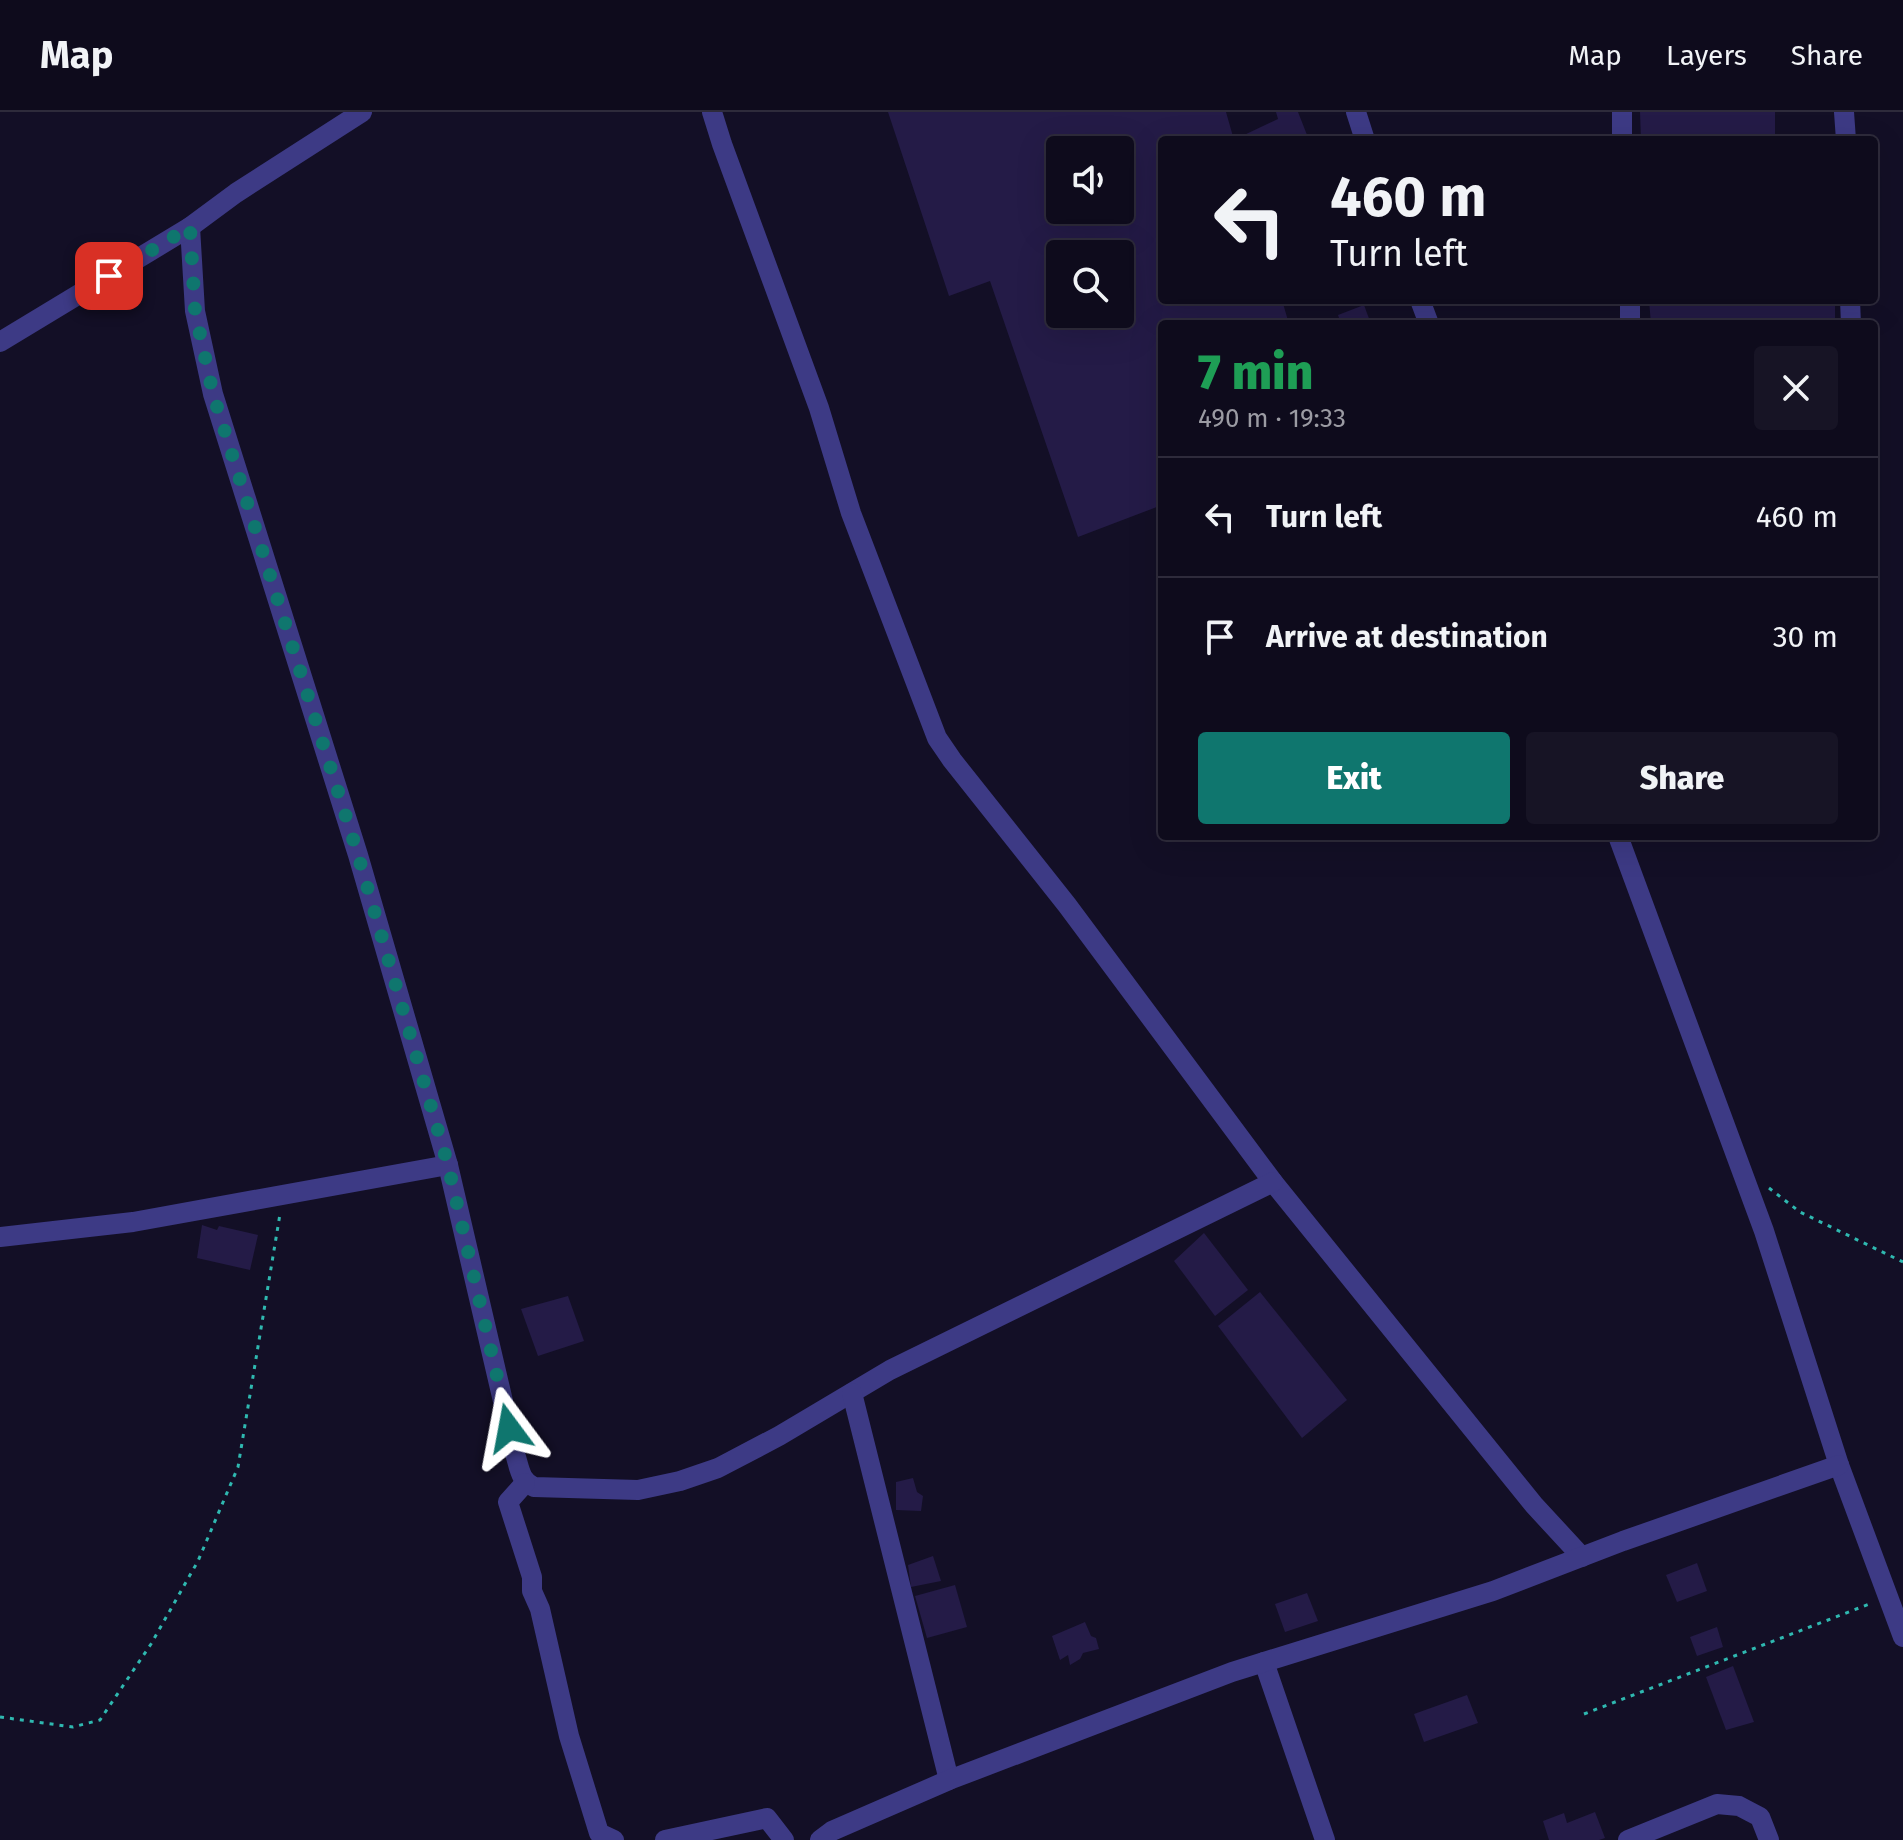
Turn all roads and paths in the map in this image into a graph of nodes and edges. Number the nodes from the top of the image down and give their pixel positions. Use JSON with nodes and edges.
{"nodes":[{"id":1,"x":362,"y":112,"type":"edge"},
{"id":2,"x":712,"y":112,"type":"edge"},
{"id":3,"x":1356,"y":112,"type":"edge"},
{"id":4,"x":1622,"y":112,"type":"edge"},
{"id":5,"x":1844,"y":112,"type":"edge"},
{"id":6,"x":1364,"y":136,"type":"edge"},
{"id":7,"x":1622,"y":136,"type":"edge"},
{"id":8,"x":1846,"y":136,"type":"edge"},
{"id":9,"x":190,"y":227,"type":"junction"},
{"id":10,"x":0,"y":342,"type":"edge"},
{"id":11,"x":1619,"y":840,"type":"edge"},
{"id":12,"x":448,"y":1165,"type":"junction"},
{"id":13,"x":1740,"y":1166,"type":"junction"},
{"id":14,"x":1273,"y":1182,"type":"junction"},
{"id":15,"x":283,"y":1195,"type":"junction"},
{"id":16,"x":0,"y":1237,"type":"edge"},
{"id":17,"x":1903,"y":1262,"type":"edge"},
{"id":18,"x":852,"y":1393,"type":"junction"},
{"id":19,"x":1839,"y":1465,"type":"junction"},
{"id":20,"x":525,"y":1483,"type":"junction"},
{"id":21,"x":1582,"y":1557,"type":"junction"},
{"id":22,"x":1888,"y":1597,"type":"junction"},
{"id":23,"x":1903,"y":1637,"type":"edge"},
{"id":24,"x":1264,"y":1662,"type":"junction"},
{"id":25,"x":1584,"y":1714,"type":"dead end"},
{"id":26,"x":0,"y":1717,"type":"edge"},
{"id":27,"x":949,"y":1780,"type":"junction"},
{"id":28,"x":614,"y":1840,"type":"edge"},
{"id":29,"x":665,"y":1840,"type":"edge"},
{"id":30,"x":784,"y":1840,"type":"edge"},
{"id":31,"x":820,"y":1840,"type":"edge"},
{"id":32,"x":1325,"y":1840,"type":"edge"},
{"id":33,"x":1628,"y":1840,"type":"edge"},
{"id":34,"x":1769,"y":1840,"type":"edge"}],
"edges":[{"from":1,"to":9,"type":"street"},
{"from":2,"to":14,"type":"street"},
{"from":3,"to":6,"type":"street"},
{"from":4,"to":7,"type":"street"},
{"from":5,"to":8,"type":"street"},
{"from":9,"to":10,"type":"street"},
{"from":9,"to":12,"type":"street"},
{"from":11,"to":13,"type":"street"},
{"from":12,"to":15,"type":"street"},
{"from":12,"to":20,"type":"street"},
{"from":13,"to":17,"type":"path"},
{"from":13,"to":19,"type":"street"},
{"from":14,"to":18,"type":"street"},
{"from":14,"to":21,"type":"street"},
{"from":15,"to":16,"type":"street"},
{"from":15,"to":26,"type":"path"},
{"from":18,"to":20,"type":"street"},
{"from":18,"to":27,"type":"street"},
{"from":19,"to":21,"type":"street"},
{"from":19,"to":22,"type":"street"},
{"from":20,"to":28,"type":"street"},
{"from":21,"to":24,"type":"street"},
{"from":22,"to":23,"type":"street"},
{"from":22,"to":25,"type":"path"},
{"from":24,"to":27,"type":"street"},
{"from":24,"to":32,"type":"street"},
{"from":27,"to":31,"type":"street"},
{"from":29,"to":30,"type":"street"},
{"from":33,"to":34,"type":"street"}]}
